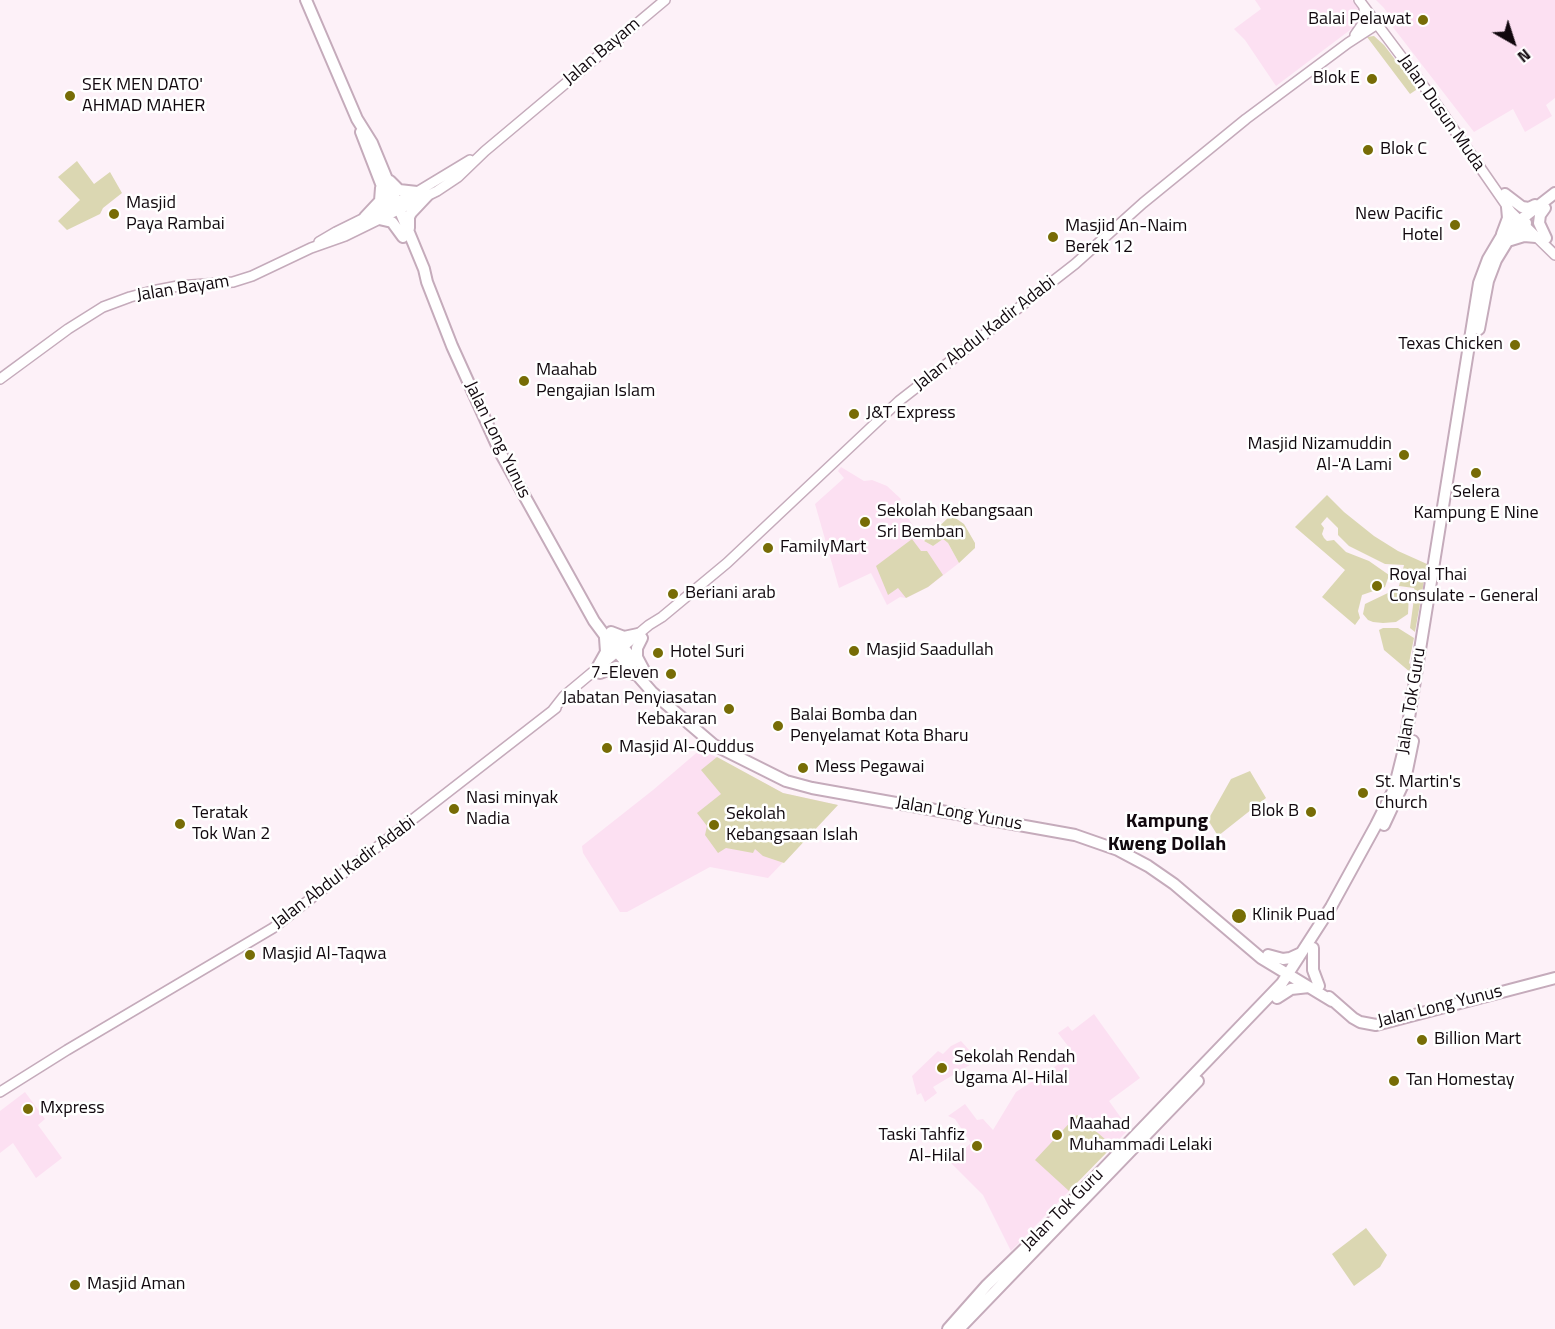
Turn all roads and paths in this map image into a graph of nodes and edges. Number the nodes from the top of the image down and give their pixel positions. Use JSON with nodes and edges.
{"nodes":[{"id":1,"x":306,"y":0,"type":"edge"},
{"id":2,"x":665,"y":0,"type":"edge"},
{"id":3,"x":1362,"y":1,"type":"edge"},
{"id":4,"x":1378,"y":21,"type":"junction"},
{"id":5,"x":1358,"y":36,"type":"junction"},
{"id":6,"x":1393,"y":46,"type":"junction"},
{"id":7,"x":381,"y":176,"type":"junction"},
{"id":8,"x":422,"y":194,"type":"junction"},
{"id":9,"x":1505,"y":194,"type":"junction"},
{"id":10,"x":1550,"y":200,"type":"edge"},
{"id":11,"x":395,"y":207,"type":"junction"},
{"id":12,"x":1507,"y":207,"type":"junction"},
{"id":13,"x":365,"y":217,"type":"junction"},
{"id":14,"x":379,"y":219,"type":"junction"},
{"id":15,"x":1524,"y":221,"type":"junction"},
{"id":16,"x":406,"y":235,"type":"junction"},
{"id":17,"x":1541,"y":238,"type":"junction"},
{"id":18,"x":1502,"y":242,"type":"junction"},
{"id":19,"x":1555,"y":247,"type":"edge"},
{"id":20,"x":311,"y":248,"type":"junction"},
{"id":21,"x":1555,"y":255,"type":"edge"},
{"id":22,"x":0,"y":379,"type":"edge"},
{"id":23,"x":606,"y":632,"type":"junction"},
{"id":24,"x":640,"y":636,"type":"junction"},
{"id":25,"x":622,"y":651,"type":"junction"},
{"id":26,"x":599,"y":670,"type":"junction"},
{"id":27,"x":643,"y":676,"type":"junction"},
{"id":28,"x":1310,"y":947,"type":"junction"},
{"id":29,"x":1265,"y":956,"type":"junction"},
{"id":30,"x":1293,"y":972,"type":"junction"},
{"id":31,"x":1555,"y":978,"type":"edge"},
{"id":32,"x":1316,"y":987,"type":"junction"},
{"id":33,"x":1274,"y":996,"type":"junction"},
{"id":34,"x":0,"y":1092,"type":"edge"},
{"id":35,"x":1018,"y":1267,"type":"junction"},
{"id":36,"x":998,"y":1275,"type":"junction"},
{"id":37,"x":948,"y":1329,"type":"edge"},
{"id":38,"x":959,"y":1329,"type":"edge"}],
"edges":[{"from":1,"to":7,"type":"main road","name":"Jalan Long Yunus"},
{"from":2,"to":8,"type":"main road","name":"Jalan Bayam"},
{"from":3,"to":4,"type":"main road","name":"Jalan Dusun Muda"},
{"from":3,"to":5,"type":"main road"},
{"from":4,"to":5,"type":"main road","name":"Jalan Abdul Kadir Adabi"},
{"from":4,"to":6,"type":"main road","name":"Jalan Dusun Muda"},
{"from":4,"to":9,"type":"main road","name":"Jalan Dusun Muda"},
{"from":5,"to":6,"type":"main road"},
{"from":5,"to":24,"type":"main road","name":"Jalan Abdul Kadir Adabi"},
{"from":6,"to":12,"type":"main road","name":"Jalan Dusun Muda"},
{"from":7,"to":8,"type":"main road"},
{"from":7,"to":11,"type":"main road","name":"Jalan Long Yunus"},
{"from":7,"to":13,"type":"main road"},
{"from":8,"to":11,"type":"main road","name":"Jalan Bayam"},
{"from":8,"to":16,"type":"main road"},
{"from":9,"to":10,"type":"main road"},
{"from":9,"to":15,"type":"main road","name":"Jalan Dusun Muda"},
{"from":10,"to":15,"type":"main road","name":"Jalan Tok Guru"},
{"from":10,"to":17,"type":"main road"},
{"from":11,"to":13,"type":"main road","name":"Jalan Bayam"},
{"from":11,"to":14,"type":"main road","name":"Jalan Bayam"},
{"from":11,"to":16,"type":"main road","name":"Jalan Long Yunus"},
{"from":12,"to":15,"type":"main road","name":"Jalan Dusun Muda"},
{"from":12,"to":18,"type":"main road"},
{"from":13,"to":20,"type":"main road","name":"Jalan Bayam"},
{"from":14,"to":16,"type":"main road"},
{"from":14,"to":20,"type":"main road","name":"Jalan Bayam"},
{"from":15,"to":17,"type":"main road"},
{"from":15,"to":18,"type":"main road","name":"Jalan Tok Guru"},
{"from":16,"to":23,"type":"main road","name":"Jalan Long Yunus"},
{"from":17,"to":18,"type":"main road"},
{"from":17,"to":19,"type":"main road"},
{"from":17,"to":21,"type":"main road"},
{"from":18,"to":28,"type":"main road","name":"Jalan Tok Guru"},
{"from":20,"to":22,"type":"main road","name":"Jalan Bayam"},
{"from":23,"to":24,"type":"main road"},
{"from":23,"to":25,"type":"main road","name":"Jalan Long Yunus"},
{"from":23,"to":26,"type":"main road"},
{"from":24,"to":25,"type":"main road","name":"Jalan Abdul Kadir Adabi"},
{"from":24,"to":27,"type":"main road"},
{"from":25,"to":26,"type":"main road","name":"Jalan Abdul Kadir Adabi"},
{"from":25,"to":27,"type":"main road","name":"Jalan Long Yunus"},
{"from":26,"to":27,"type":"main road"},
{"from":26,"to":34,"type":"main road","name":"Jalan Abdul Kadir Adabi"},
{"from":27,"to":29,"type":"main road","name":"Jalan Long Yunus"},
{"from":28,"to":29,"type":"main road"},
{"from":28,"to":30,"type":"main road","name":"Jalan Tok Guru"},
{"from":28,"to":32,"type":"main road"},
{"from":29,"to":30,"type":"main road","name":"Jalan Long Yunus"},
{"from":29,"to":33,"type":"main road"},
{"from":30,"to":32,"type":"main road","name":"Jalan Long Yunus"},
{"from":30,"to":33,"type":"main road","name":"Jalan Tok Guru"},
{"from":31,"to":32,"type":"main road","name":"Jalan Long Yunus"},
{"from":32,"to":33,"type":"main road"},
{"from":33,"to":35,"type":"main road","name":"Jalan Tok Guru"},
{"from":33,"to":36,"type":"main road","name":"Jalan Tok Guru"},
{"from":35,"to":36,"type":"main road"},
{"from":35,"to":38,"type":"main road","name":"Jalan Tok Guru"},
{"from":36,"to":37,"type":"main road","name":"Jalan Tok Guru"}]}
